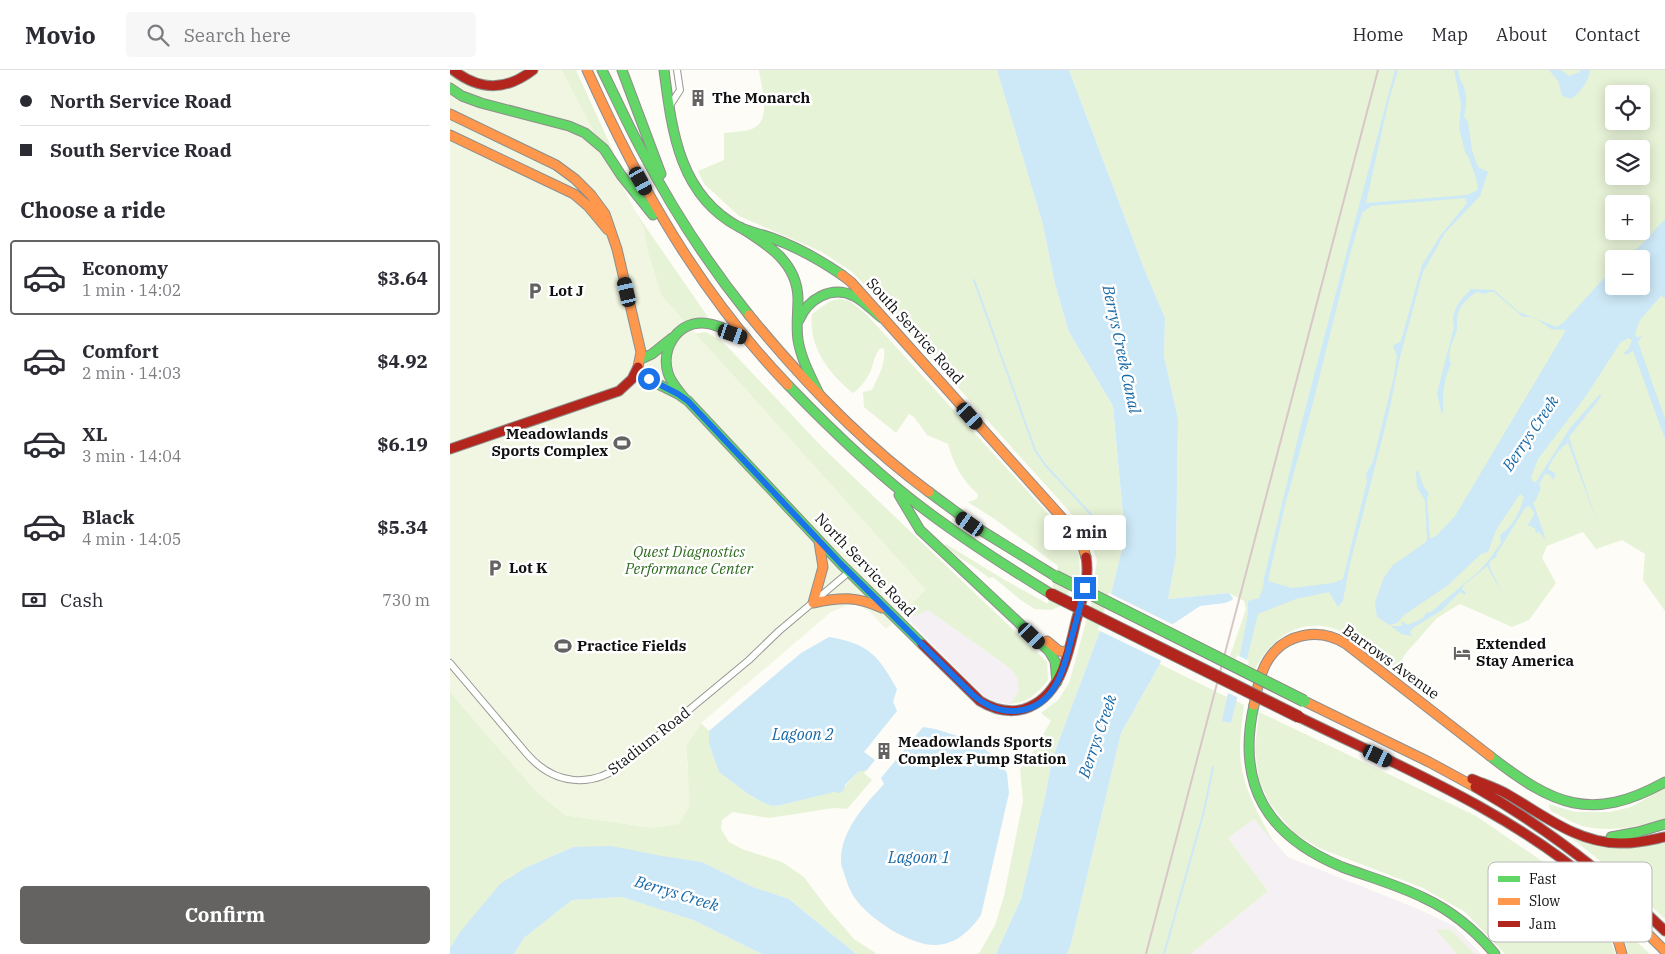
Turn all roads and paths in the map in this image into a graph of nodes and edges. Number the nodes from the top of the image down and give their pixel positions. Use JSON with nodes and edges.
{"nodes":[{"id":1,"x":453,"y":70,"type":"edge"},
{"id":2,"x":533,"y":70,"type":"edge"},
{"id":3,"x":587,"y":70,"type":"edge"},
{"id":4,"x":602,"y":70,"type":"edge"},
{"id":5,"x":622,"y":70,"type":"edge"},
{"id":6,"x":664,"y":70,"type":"edge"},
{"id":7,"x":677,"y":70,"type":"edge"},
{"id":8,"x":450,"y":88,"type":"edge"},
{"id":9,"x":669,"y":107,"type":"junction"},
{"id":10,"x":450,"y":114,"type":"edge"},
{"id":11,"x":450,"y":135,"type":"edge"},
{"id":12,"x":673,"y":206,"type":"junction"},
{"id":13,"x":740,"y":227,"type":"junction"},
{"id":14,"x":612,"y":234,"type":"junction"},
{"id":15,"x":683,"y":251,"type":"junction"},
{"id":16,"x":882,"y":318,"type":"junction"},
{"id":17,"x":798,"y":326,"type":"junction"},
{"id":18,"x":674,"y":336,"type":"junction"},
{"id":19,"x":747,"y":338,"type":"junction"},
{"id":20,"x":640,"y":359,"type":"junction"},
{"id":21,"x":636,"y":373,"type":"junction"},
{"id":22,"x":685,"y":399,"type":"junction"},
{"id":23,"x":822,"y":400,"type":"junction"},
{"id":24,"x":450,"y":449,"type":"edge"},
{"id":25,"x":894,"y":487,"type":"junction"},
{"id":26,"x":819,"y":539,"type":"junction"},
{"id":27,"x":940,"y":548,"type":"junction"},
{"id":28,"x":849,"y":572,"type":"junction"},
{"id":29,"x":813,"y":603,"type":"junction"},
{"id":30,"x":891,"y":613,"type":"junction"},
{"id":31,"x":1068,"y":652,"type":"junction"},
{"id":32,"x":450,"y":663,"type":"edge"},
{"id":33,"x":1057,"y":682,"type":"junction"},
{"id":34,"x":1444,"y":770,"type":"junction"},
{"id":35,"x":1665,"y":782,"type":"edge"},
{"id":36,"x":1665,"y":824,"type":"edge"},
{"id":37,"x":1580,"y":834,"type":"junction"},
{"id":38,"x":1665,"y":837,"type":"edge"},
{"id":39,"x":1557,"y":855,"type":"junction"},
{"id":40,"x":1563,"y":862,"type":"edge"},
{"id":41,"x":1566,"y":862,"type":"edge"},
{"id":42,"x":1588,"y":862,"type":"edge"},
{"id":43,"x":1652,"y":919,"type":"edge"},
{"id":44,"x":1665,"y":931,"type":"edge"},
{"id":45,"x":1652,"y":938,"type":"edge"},
{"id":46,"x":1618,"y":942,"type":"edge"},
{"id":47,"x":1665,"y":951,"type":"edge"},
{"id":48,"x":1495,"y":954,"type":"edge"},
{"id":49,"x":1622,"y":954,"type":"edge"}],
"edges":[{"from":1,"to":2,"type":"main road"},
{"from":3,"to":15,"type":"main road"},
{"from":4,"to":12,"type":"main road"},
{"from":5,"to":12,"type":"main road"},
{"from":6,"to":9,"type":"main road"},
{"from":7,"to":9,"type":"street"},
{"from":8,"to":15,"type":"main road"},
{"from":9,"to":13,"type":"main road"},
{"from":10,"to":14,"type":"main road"},
{"from":11,"to":14,"type":"main road"},
{"from":12,"to":23,"type":"main road"},
{"from":13,"to":16,"type":"main road","name":"South Service Road"},
{"from":13,"to":17,"type":"main road"},
{"from":14,"to":20,"type":"main road"},
{"from":15,"to":19,"type":"main road"},
{"from":16,"to":17,"type":"main road"},
{"from":16,"to":31,"type":"main road","name":"South Service Road"},
{"from":17,"to":23,"type":"main road"},
{"from":18,"to":19,"type":"main road"},
{"from":18,"to":20,"type":"main road"},
{"from":18,"to":22,"type":"main road"},
{"from":19,"to":25,"type":"main road"},
{"from":20,"to":21,"type":"main road"},
{"from":21,"to":22,"type":"main road","name":"North Service Road"},
{"from":21,"to":24,"type":"main road"},
{"from":22,"to":26,"type":"main road","name":"North Service Road"},
{"from":23,"to":34,"type":"main road","bridge":true},
{"from":25,"to":27,"type":"main road"},
{"from":25,"to":39,"type":"main road","bridge":true},
{"from":26,"to":28,"type":"main road","name":"North Service Road"},
{"from":26,"to":29,"type":"main road"},
{"from":27,"to":31,"type":"main road"},
{"from":27,"to":33,"type":"main road"},
{"from":28,"to":29,"type":"street","name":"Stadium Road"},
{"from":28,"to":30,"type":"main road","name":"North Service Road"},
{"from":29,"to":30,"type":"main road"},
{"from":29,"to":32,"type":"street","name":"Stadium Road"},
{"from":30,"to":33,"type":"main road","name":"North Service Road"},
{"from":31,"to":33,"type":"main road","name":"North Service Road"},
{"from":34,"to":37,"type":"main road"},
{"from":34,"to":42,"type":"main road"},
{"from":35,"to":48,"type":"main road","name":"Barrows Avenue"},
{"from":36,"to":37,"type":"main road"},
{"from":37,"to":38,"type":"main road"},
{"from":39,"to":40,"type":"main road"},
{"from":39,"to":41,"type":"main road"},
{"from":43,"to":44,"type":"main road"},
{"from":45,"to":47,"type":"main road"},
{"from":46,"to":49,"type":"main road"}]}
